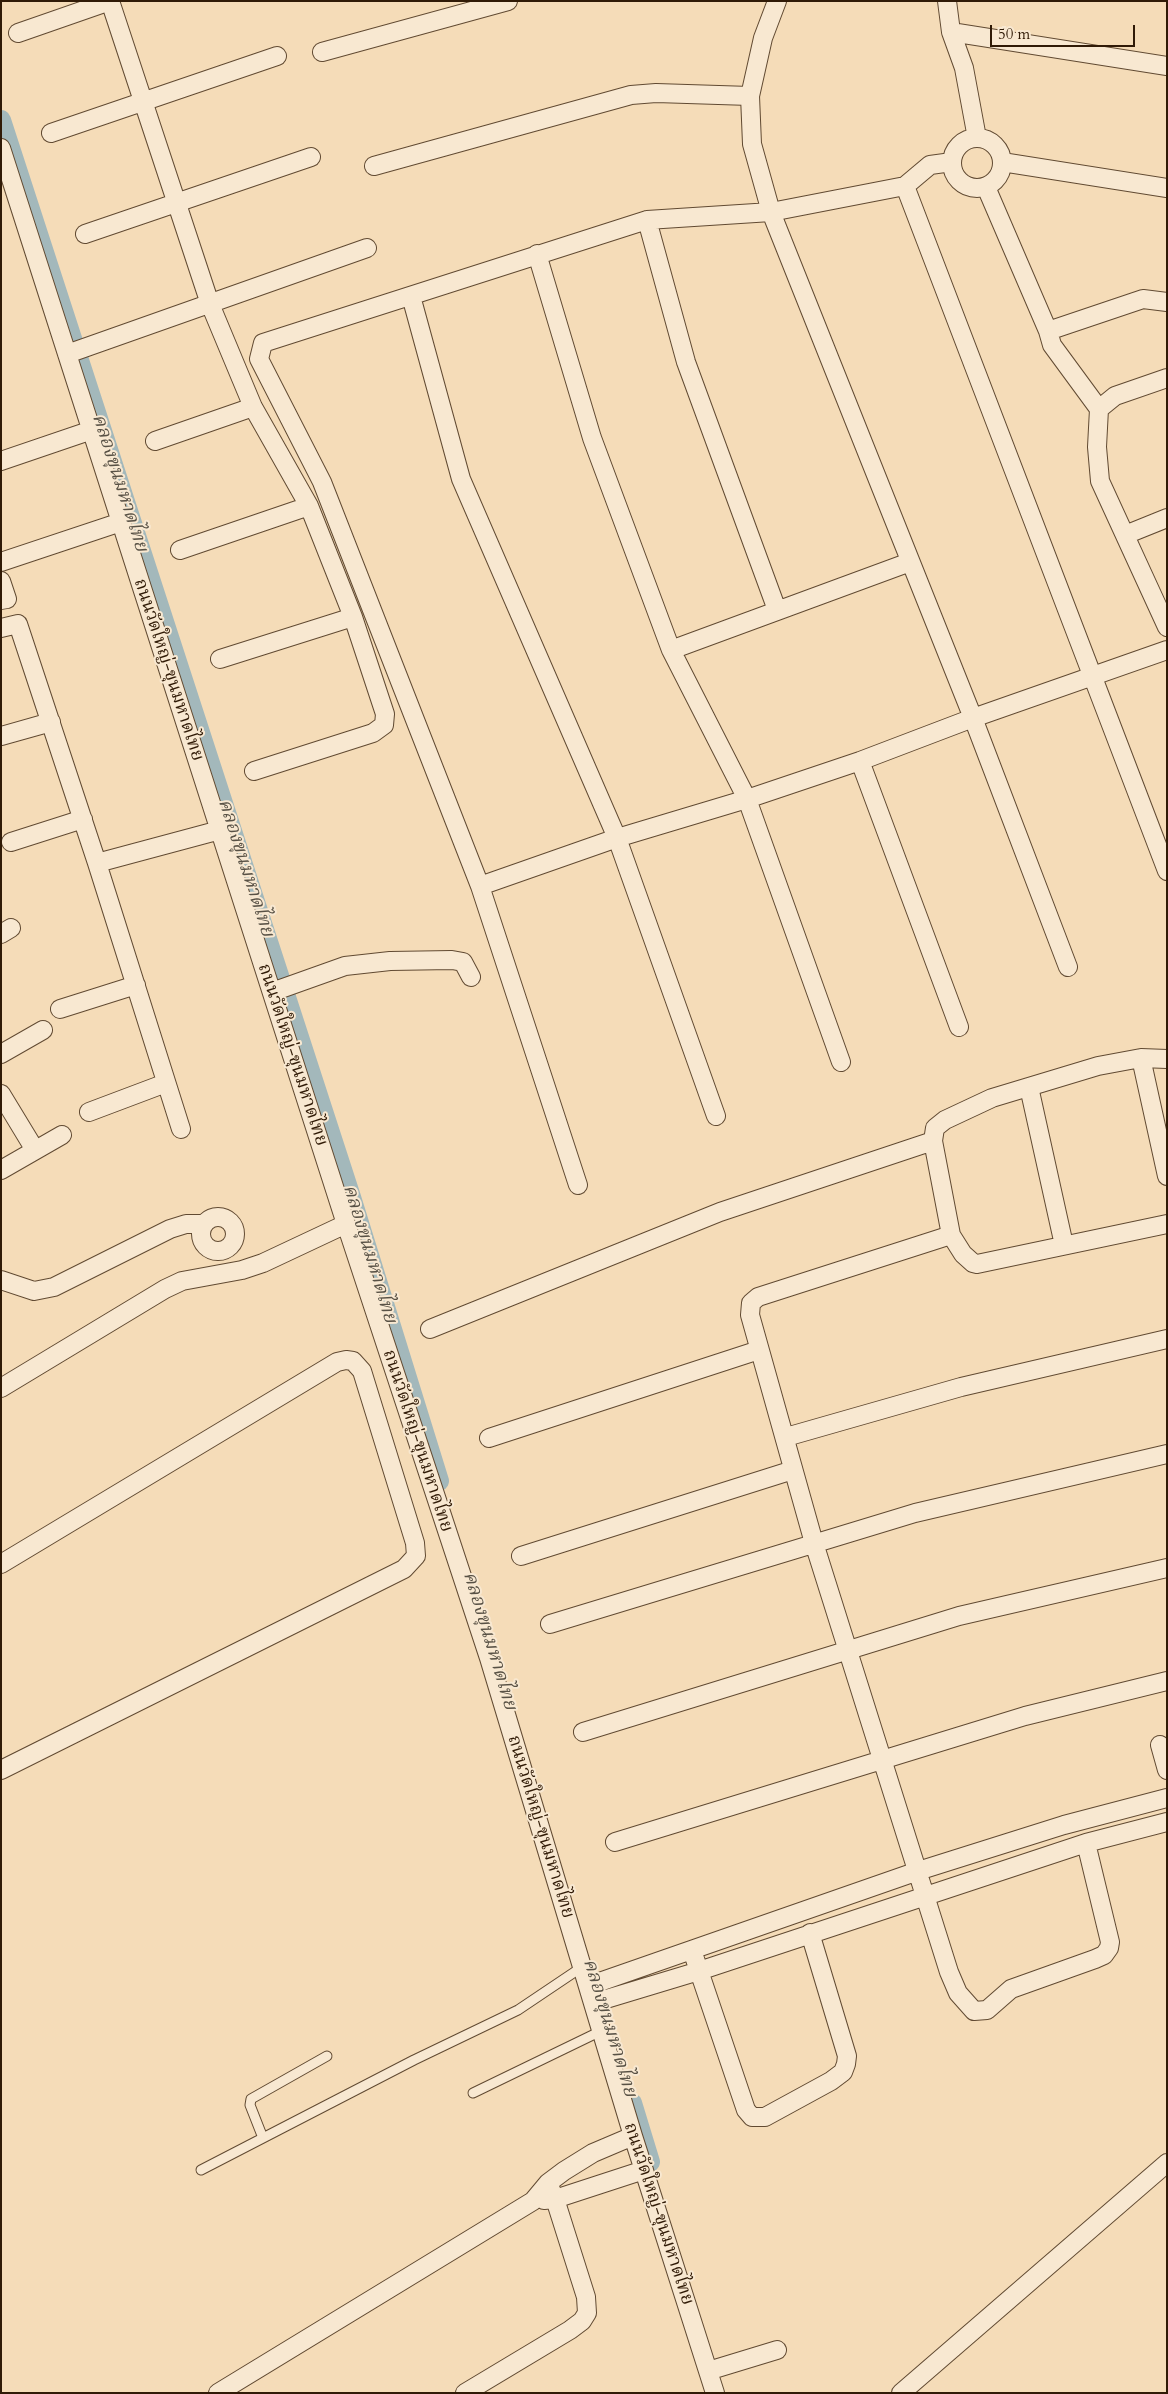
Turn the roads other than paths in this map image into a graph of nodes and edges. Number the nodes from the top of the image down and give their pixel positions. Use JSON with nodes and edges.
{"nodes":[{"id":1,"x":110,"y":1,"type":"edge"},
{"id":2,"x":508,"y":1,"type":"edge"},
{"id":3,"x":777,"y":1,"type":"edge"},
{"id":4,"x":947,"y":1,"type":"edge"},
{"id":5,"x":951,"y":32,"type":"junction"},
{"id":6,"x":18,"y":33,"type":"dead end"},
{"id":7,"x":322,"y":52,"type":"dead end"},
{"id":8,"x":277,"y":56,"type":"dead end"},
{"id":9,"x":1167,"y":66,"type":"edge"},
{"id":10,"x":750,"y":96,"type":"junction"},
{"id":11,"x":143,"y":101,"type":"junction"},
{"id":12,"x":51,"y":133,"type":"dead end"},
{"id":13,"x":977,"y":138,"type":"junction"},
{"id":14,"x":1,"y":148,"type":"edge"},
{"id":15,"x":311,"y":158,"type":"dead end"},
{"id":16,"x":952,"y":162,"type":"junction"},
{"id":17,"x":1002,"y":162,"type":"junction"},
{"id":18,"x":374,"y":166,"type":"dead end"},
{"id":19,"x":905,"y":186,"type":"junction"},
{"id":20,"x":986,"y":187,"type":"junction"},
{"id":21,"x":1167,"y":188,"type":"edge"},
{"id":22,"x":176,"y":203,"type":"junction"},
{"id":23,"x":771,"y":212,"type":"junction"},
{"id":24,"x":647,"y":220,"type":"junction"},
{"id":25,"x":85,"y":234,"type":"dead end"},
{"id":26,"x":367,"y":248,"type":"dead end"},
{"id":27,"x":537,"y":254,"type":"junction"},
{"id":28,"x":411,"y":296,"type":"junction"},
{"id":29,"x":1167,"y":302,"type":"edge"},
{"id":30,"x":210,"y":304,"type":"junction"},
{"id":31,"x":1048,"y":331,"type":"junction"},
{"id":32,"x":67,"y":354,"type":"junction"},
{"id":33,"x":1167,"y":378,"type":"edge"},
{"id":34,"x":253,"y":407,"type":"junction"},
{"id":35,"x":1099,"y":409,"type":"junction"},
{"id":36,"x":92,"y":430,"type":"junction"},
{"id":37,"x":155,"y":442,"type":"dead end"},
{"id":38,"x":1,"y":461,"type":"edge"},
{"id":39,"x":309,"y":506,"type":"junction"},
{"id":40,"x":1167,"y":518,"type":"edge"},
{"id":41,"x":121,"y":522,"type":"junction"},
{"id":42,"x":1124,"y":535,"type":"junction"},
{"id":43,"x":180,"y":550,"type":"dead end"},
{"id":44,"x":1,"y":562,"type":"edge"},
{"id":45,"x":910,"y":562,"type":"junction"},
{"id":46,"x":1,"y":581,"type":"edge"},
{"id":47,"x":1,"y":600,"type":"edge"},
{"id":48,"x":777,"y":610,"type":"junction"},
{"id":49,"x":352,"y":617,"type":"junction"},
{"id":50,"x":1167,"y":627,"type":"edge"},
{"id":51,"x":1,"y":628,"type":"edge"},
{"id":52,"x":671,"y":650,"type":"junction"},
{"id":53,"x":1167,"y":650,"type":"edge"},
{"id":54,"x":220,"y":659,"type":"dead end"},
{"id":55,"x":1091,"y":676,"type":"junction"},
{"id":56,"x":973,"y":718,"type":"junction"},
{"id":57,"x":50,"y":722,"type":"junction"},
{"id":58,"x":1,"y":736,"type":"edge"},
{"id":59,"x":860,"y":761,"type":"junction"},
{"id":60,"x":254,"y":771,"type":"dead end"},
{"id":61,"x":747,"y":799,"type":"junction"},
{"id":62,"x":83,"y":819,"type":"junction"},
{"id":63,"x":220,"y":830,"type":"junction"},
{"id":64,"x":617,"y":838,"type":"junction"},
{"id":65,"x":11,"y":842,"type":"dead end"},
{"id":66,"x":97,"y":863,"type":"junction"},
{"id":67,"x":1167,"y":871,"type":"edge"},
{"id":68,"x":480,"y":886,"type":"junction"},
{"id":69,"x":1068,"y":967,"type":"dead end"},
{"id":70,"x":471,"y":977,"type":"dead end"},
{"id":71,"x":136,"y":985,"type":"junction"},
{"id":72,"x":277,"y":989,"type":"junction"},
{"id":73,"x":60,"y":1009,"type":"dead end"},
{"id":74,"x":959,"y":1027,"type":"dead end"},
{"id":75,"x":43,"y":1030,"type":"dead end"},
{"id":76,"x":1,"y":1054,"type":"edge"},
{"id":77,"x":1141,"y":1058,"type":"junction"},
{"id":78,"x":1167,"y":1059,"type":"edge"},
{"id":79,"x":841,"y":1062,"type":"dead end"},
{"id":80,"x":166,"y":1083,"type":"junction"},
{"id":81,"x":1029,"y":1087,"type":"junction"},
{"id":82,"x":1,"y":1094,"type":"edge"},
{"id":83,"x":89,"y":1112,"type":"dead end"},
{"id":84,"x":716,"y":1116,"type":"dead end"},
{"id":85,"x":181,"y":1129,"type":"dead end"},
{"id":86,"x":62,"y":1134,"type":"dead end"},
{"id":87,"x":933,"y":1142,"type":"junction"},
{"id":88,"x":36,"y":1150,"type":"junction"},
{"id":89,"x":1,"y":1170,"type":"edge"},
{"id":90,"x":1167,"y":1176,"type":"edge"},
{"id":91,"x":578,"y":1185,"type":"dead end"},
{"id":92,"x":204,"y":1224,"type":"junction"},
{"id":93,"x":346,"y":1224,"type":"junction"},
{"id":94,"x":1167,"y":1224,"type":"edge"},
{"id":95,"x":951,"y":1235,"type":"junction"},
{"id":96,"x":1064,"y":1245,"type":"junction"},
{"id":97,"x":228,"y":1249,"type":"junction"},
{"id":98,"x":242,"y":1270,"type":"junction"},
{"id":99,"x":1,"y":1280,"type":"edge"},
{"id":100,"x":430,"y":1329,"type":"dead end"},
{"id":101,"x":1167,"y":1340,"type":"edge"},
{"id":102,"x":759,"y":1350,"type":"junction"},
{"id":103,"x":1,"y":1388,"type":"edge"},
{"id":104,"x":786,"y":1437,"type":"junction"},
{"id":105,"x":489,"y":1438,"type":"dead end"},
{"id":106,"x":1167,"y":1454,"type":"edge"},
{"id":107,"x":793,"y":1470,"type":"junction"},
{"id":108,"x":814,"y":1544,"type":"junction"},
{"id":109,"x":521,"y":1556,"type":"dead end"},
{"id":110,"x":1,"y":1564,"type":"edge"},
{"id":111,"x":1167,"y":1568,"type":"edge"},
{"id":112,"x":550,"y":1624,"type":"dead end"},
{"id":113,"x":848,"y":1650,"type":"junction"},
{"id":114,"x":1167,"y":1681,"type":"edge"},
{"id":115,"x":583,"y":1732,"type":"dead end"},
{"id":116,"x":1160,"y":1745,"type":"dead end"},
{"id":117,"x":883,"y":1760,"type":"junction"},
{"id":118,"x":3,"y":1764,"type":"edge"},
{"id":119,"x":1167,"y":1770,"type":"edge"},
{"id":120,"x":1167,"y":1798,"type":"edge"},
{"id":121,"x":1167,"y":1822,"type":"edge"},
{"id":122,"x":615,"y":1842,"type":"dead end"},
{"id":123,"x":1086,"y":1844,"type":"junction"},
{"id":124,"x":918,"y":1871,"type":"junction"},
{"id":125,"x":926,"y":1895,"type":"junction"},
{"id":126,"x":810,"y":1933,"type":"junction"},
{"id":127,"x":692,"y":1950,"type":"junction"},
{"id":128,"x":582,"y":1967,"type":"junction"},
{"id":129,"x":699,"y":1971,"type":"junction"},
{"id":130,"x":596,"y":1992,"type":"junction"},
{"id":131,"x":601,"y":2031,"type":"junction"},
{"id":132,"x":327,"y":2056,"type":"dead end"},
{"id":133,"x":473,"y":2093,"type":"dead end"},
{"id":134,"x":633,"y":2136,"type":"junction"},
{"id":135,"x":263,"y":2138,"type":"junction"},
{"id":136,"x":1167,"y":2162,"type":"edge"},
{"id":137,"x":201,"y":2170,"type":"dead end"},
{"id":138,"x":644,"y":2170,"type":"junction"},
{"id":139,"x":552,"y":2191,"type":"junction"},
{"id":140,"x":777,"y":2350,"type":"dead end"},
{"id":141,"x":713,"y":2369,"type":"junction"},
{"id":142,"x":218,"y":2393,"type":"edge"},
{"id":143,"x":465,"y":2393,"type":"edge"},
{"id":144,"x":715,"y":2393,"type":"edge"},
{"id":145,"x":901,"y":2393,"type":"edge"}],
"edges":[{"from":1,"to":6,"type":"street"},
{"from":1,"to":11,"type":"street"},
{"from":2,"to":7,"type":"street"},
{"from":3,"to":10,"type":"street"},
{"from":4,"to":5,"type":"street"},
{"from":5,"to":9,"type":"street"},
{"from":5,"to":13,"type":"street"},
{"from":8,"to":11,"type":"street"},
{"from":10,"to":18,"type":"street"},
{"from":10,"to":23,"type":"street"},
{"from":11,"to":12,"type":"street"},
{"from":11,"to":22,"type":"street"},
{"from":13,"to":16,"type":"street"},
{"from":13,"to":17,"type":"street"},
{"from":14,"to":32,"type":"street","name":"ถนนวัดใหญ่-ขุนมหาดไทย"},
{"from":15,"to":22,"type":"street"},
{"from":16,"to":19,"type":"street"},
{"from":16,"to":20,"type":"street"},
{"from":17,"to":20,"type":"street"},
{"from":17,"to":21,"type":"street"},
{"from":19,"to":23,"type":"street"},
{"from":19,"to":55,"type":"street"},
{"from":20,"to":31,"type":"street"},
{"from":22,"to":25,"type":"street"},
{"from":22,"to":30,"type":"street"},
{"from":23,"to":24,"type":"street"},
{"from":23,"to":45,"type":"street"},
{"from":24,"to":27,"type":"street"},
{"from":24,"to":48,"type":"street"},
{"from":26,"to":30,"type":"street"},
{"from":27,"to":28,"type":"street"},
{"from":27,"to":52,"type":"street"},
{"from":28,"to":64,"type":"street"},
{"from":28,"to":68,"type":"street"},
{"from":29,"to":31,"type":"street"},
{"from":30,"to":32,"type":"street"},
{"from":30,"to":34,"type":"street"},
{"from":31,"to":35,"type":"street"},
{"from":32,"to":36,"type":"street","name":"ถนนวัดใหญ่-ขุนมหาดไทย"},
{"from":33,"to":35,"type":"street"},
{"from":34,"to":37,"type":"street"},
{"from":34,"to":39,"type":"street"},
{"from":35,"to":42,"type":"street"},
{"from":36,"to":38,"type":"street"},
{"from":36,"to":41,"type":"street","name":"ถนนวัดใหญ่-ขุนมหาดไทย"},
{"from":39,"to":43,"type":"street"},
{"from":39,"to":49,"type":"street"},
{"from":40,"to":42,"type":"street"},
{"from":41,"to":44,"type":"street"},
{"from":41,"to":63,"type":"street","name":"ถนนวัดใหญ่-ขุนมหาดไทย"},
{"from":42,"to":50,"type":"street"},
{"from":45,"to":48,"type":"street"},
{"from":45,"to":56,"type":"street"},
{"from":46,"to":47,"type":"street"},
{"from":48,"to":52,"type":"street"},
{"from":49,"to":54,"type":"street"},
{"from":49,"to":60,"type":"street"},
{"from":51,"to":57,"type":"street"},
{"from":52,"to":61,"type":"street"},
{"from":53,"to":55,"type":"street"},
{"from":55,"to":56,"type":"street"},
{"from":55,"to":67,"type":"street"},
{"from":56,"to":59,"type":"street"},
{"from":56,"to":69,"type":"street"},
{"from":57,"to":58,"type":"street"},
{"from":57,"to":62,"type":"street"},
{"from":59,"to":61,"type":"street"},
{"from":59,"to":74,"type":"street"},
{"from":61,"to":64,"type":"street"},
{"from":61,"to":79,"type":"street"},
{"from":62,"to":65,"type":"street"},
{"from":62,"to":66,"type":"street"},
{"from":63,"to":66,"type":"street"},
{"from":63,"to":72,"type":"street","name":"ถนนวัดใหญ่-ขุนมหาดไทย"},
{"from":64,"to":68,"type":"street"},
{"from":64,"to":84,"type":"street"},
{"from":66,"to":71,"type":"street"},
{"from":68,"to":91,"type":"street"},
{"from":70,"to":72,"type":"street"},
{"from":71,"to":73,"type":"street"},
{"from":71,"to":80,"type":"street"},
{"from":72,"to":93,"type":"street","name":"ถนนวัดใหญ่-ขุนมหาดไทย"},
{"from":75,"to":76,"type":"street"},
{"from":77,"to":78,"type":"street"},
{"from":77,"to":81,"type":"street"},
{"from":77,"to":90,"type":"street"},
{"from":80,"to":83,"type":"street"},
{"from":80,"to":85,"type":"street"},
{"from":81,"to":87,"type":"street"},
{"from":81,"to":96,"type":"street"},
{"from":82,"to":88,"type":"street"},
{"from":86,"to":88,"type":"street"},
{"from":87,"to":95,"type":"street"},
{"from":87,"to":100,"type":"street"},
{"from":88,"to":89,"type":"street"},
{"from":92,"to":97,"type":"street"},
{"from":92,"to":97,"type":"street"},
{"from":92,"to":99,"type":"street"},
{"from":93,"to":98,"type":"street"},
{"from":93,"to":128,"type":"street","name":"ถนนวัดใหญ่-ขุนมหาดไทย"},
{"from":94,"to":96,"type":"street"},
{"from":95,"to":96,"type":"street"},
{"from":95,"to":102,"type":"street"},
{"from":97,"to":98,"type":"street"},
{"from":98,"to":103,"type":"street"},
{"from":101,"to":104,"type":"street"},
{"from":102,"to":104,"type":"street"},
{"from":102,"to":105,"type":"street"},
{"from":104,"to":107,"type":"street"},
{"from":106,"to":108,"type":"street"},
{"from":107,"to":108,"type":"street"},
{"from":107,"to":109,"type":"street"},
{"from":108,"to":112,"type":"street"},
{"from":108,"to":113,"type":"street"},
{"from":110,"to":118,"type":"street"},
{"from":111,"to":113,"type":"street"},
{"from":113,"to":115,"type":"street"},
{"from":113,"to":117,"type":"street"},
{"from":114,"to":117,"type":"street"},
{"from":116,"to":119,"type":"street"},
{"from":117,"to":122,"type":"street"},
{"from":117,"to":124,"type":"street"},
{"from":120,"to":124,"type":"street"},
{"from":121,"to":123,"type":"street"},
{"from":123,"to":125,"type":"street"},
{"from":123,"to":125,"type":"street"},
{"from":124,"to":125,"type":"street"},
{"from":124,"to":127,"type":"street"},
{"from":125,"to":126,"type":"street"},
{"from":126,"to":129,"type":"street"},
{"from":126,"to":129,"type":"street"},
{"from":127,"to":129,"type":"street"},
{"from":127,"to":130,"type":"street"},
{"from":128,"to":130,"type":"street","name":"ถนนวัดใหญ่-ขุนมหาดไทย"},
{"from":128,"to":135,"type":"lane"},
{"from":129,"to":130,"type":"street"},
{"from":130,"to":131,"type":"street","name":"ถนนวัดใหญ่-ขุนมหาดไทย"},
{"from":131,"to":133,"type":"lane"},
{"from":131,"to":134,"type":"street","name":"ถนนวัดใหญ่-ขุนมหาดไทย"},
{"from":132,"to":135,"type":"lane"},
{"from":134,"to":138,"type":"street","name":"ถนนวัดใหญ่-ขุนมหาดไทย"},
{"from":134,"to":139,"type":"street"},
{"from":135,"to":137,"type":"lane"},
{"from":136,"to":145,"type":"street"},
{"from":138,"to":139,"type":"street"},
{"from":138,"to":141,"type":"street","name":"ถนนวัดใหญ่-ขุนมหาดไทย"},
{"from":139,"to":142,"type":"street"},
{"from":139,"to":143,"type":"street"},
{"from":140,"to":141,"type":"street"},
{"from":141,"to":144,"type":"street","name":"ถนนวัดใหญ่-ขุนมหาดไทย"}]}
